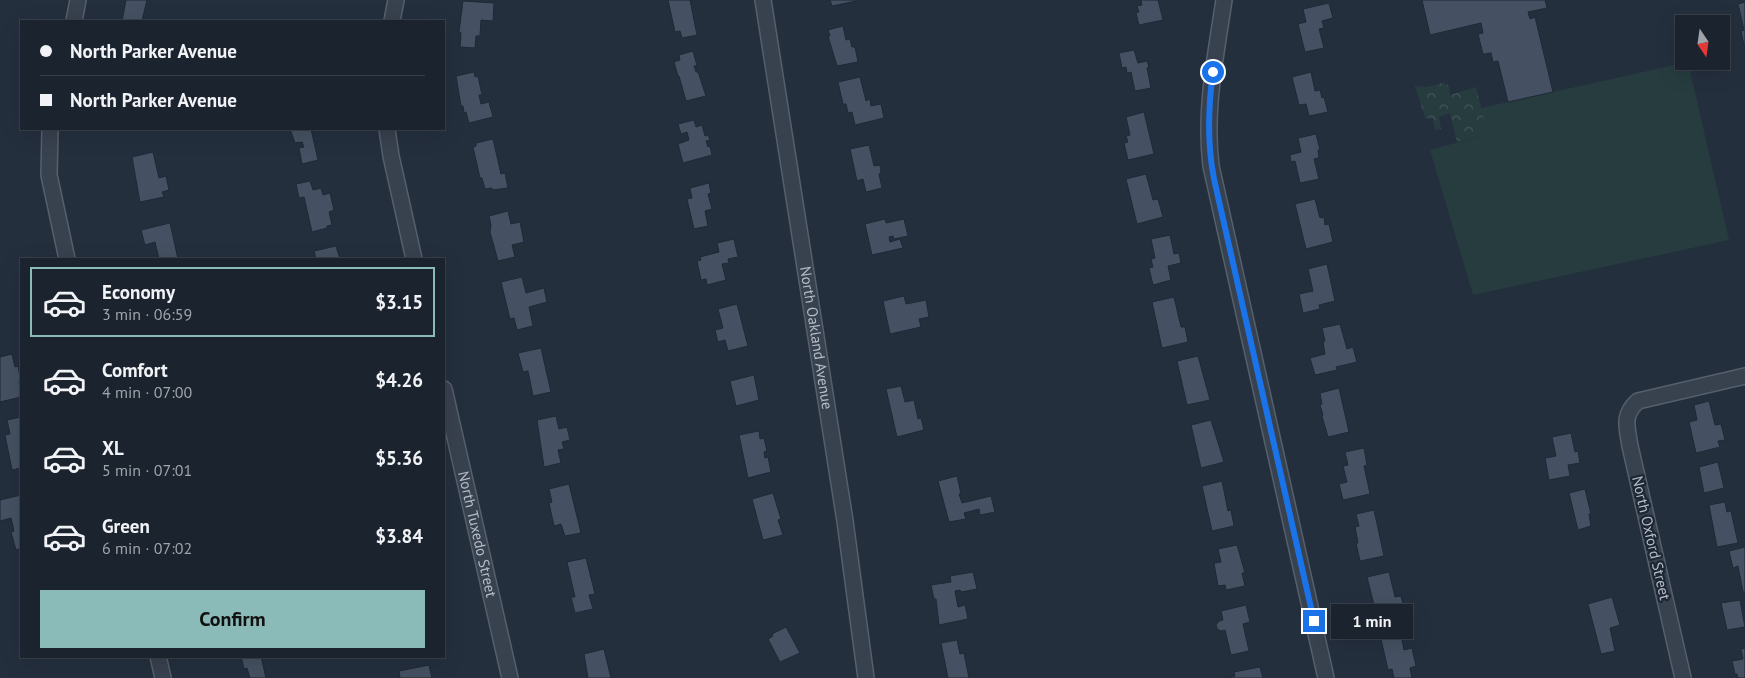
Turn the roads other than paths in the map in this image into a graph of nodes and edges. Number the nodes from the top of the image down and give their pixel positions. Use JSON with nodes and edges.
{"nodes":[{"id":1,"x":78,"y":0,"type":"edge"},
{"id":2,"x":396,"y":0,"type":"edge"},
{"id":3,"x":763,"y":0,"type":"edge"},
{"id":4,"x":1224,"y":0,"type":"edge"},
{"id":5,"x":74,"y":20,"type":"edge"},
{"id":6,"x":392,"y":20,"type":"edge"},
{"id":7,"x":50,"y":130,"type":"edge"},
{"id":8,"x":387,"y":130,"type":"edge"},
{"id":9,"x":67,"y":258,"type":"edge"},
{"id":10,"x":414,"y":258,"type":"edge"},
{"id":11,"x":1745,"y":376,"type":"edge"},
{"id":12,"x":445,"y":393,"type":"edge"},
{"id":13,"x":158,"y":658,"type":"edge"},
{"id":14,"x":163,"y":678,"type":"edge"},
{"id":15,"x":510,"y":678,"type":"edge"},
{"id":16,"x":866,"y":678,"type":"edge"},
{"id":17,"x":1326,"y":678,"type":"edge"},
{"id":18,"x":1682,"y":678,"type":"edge"}],
"edges":[{"from":1,"to":5,"type":"street"},
{"from":2,"to":6,"type":"street"},
{"from":3,"to":16,"type":"street","name":"North Oakland Avenue"},
{"from":4,"to":17,"type":"street"},
{"from":7,"to":9,"type":"street"},
{"from":8,"to":10,"type":"street"},
{"from":11,"to":18,"type":"street","name":"North Oxford Street"},
{"from":12,"to":15,"type":"street","name":"North Tuxedo Street"},
{"from":13,"to":14,"type":"street"}]}
